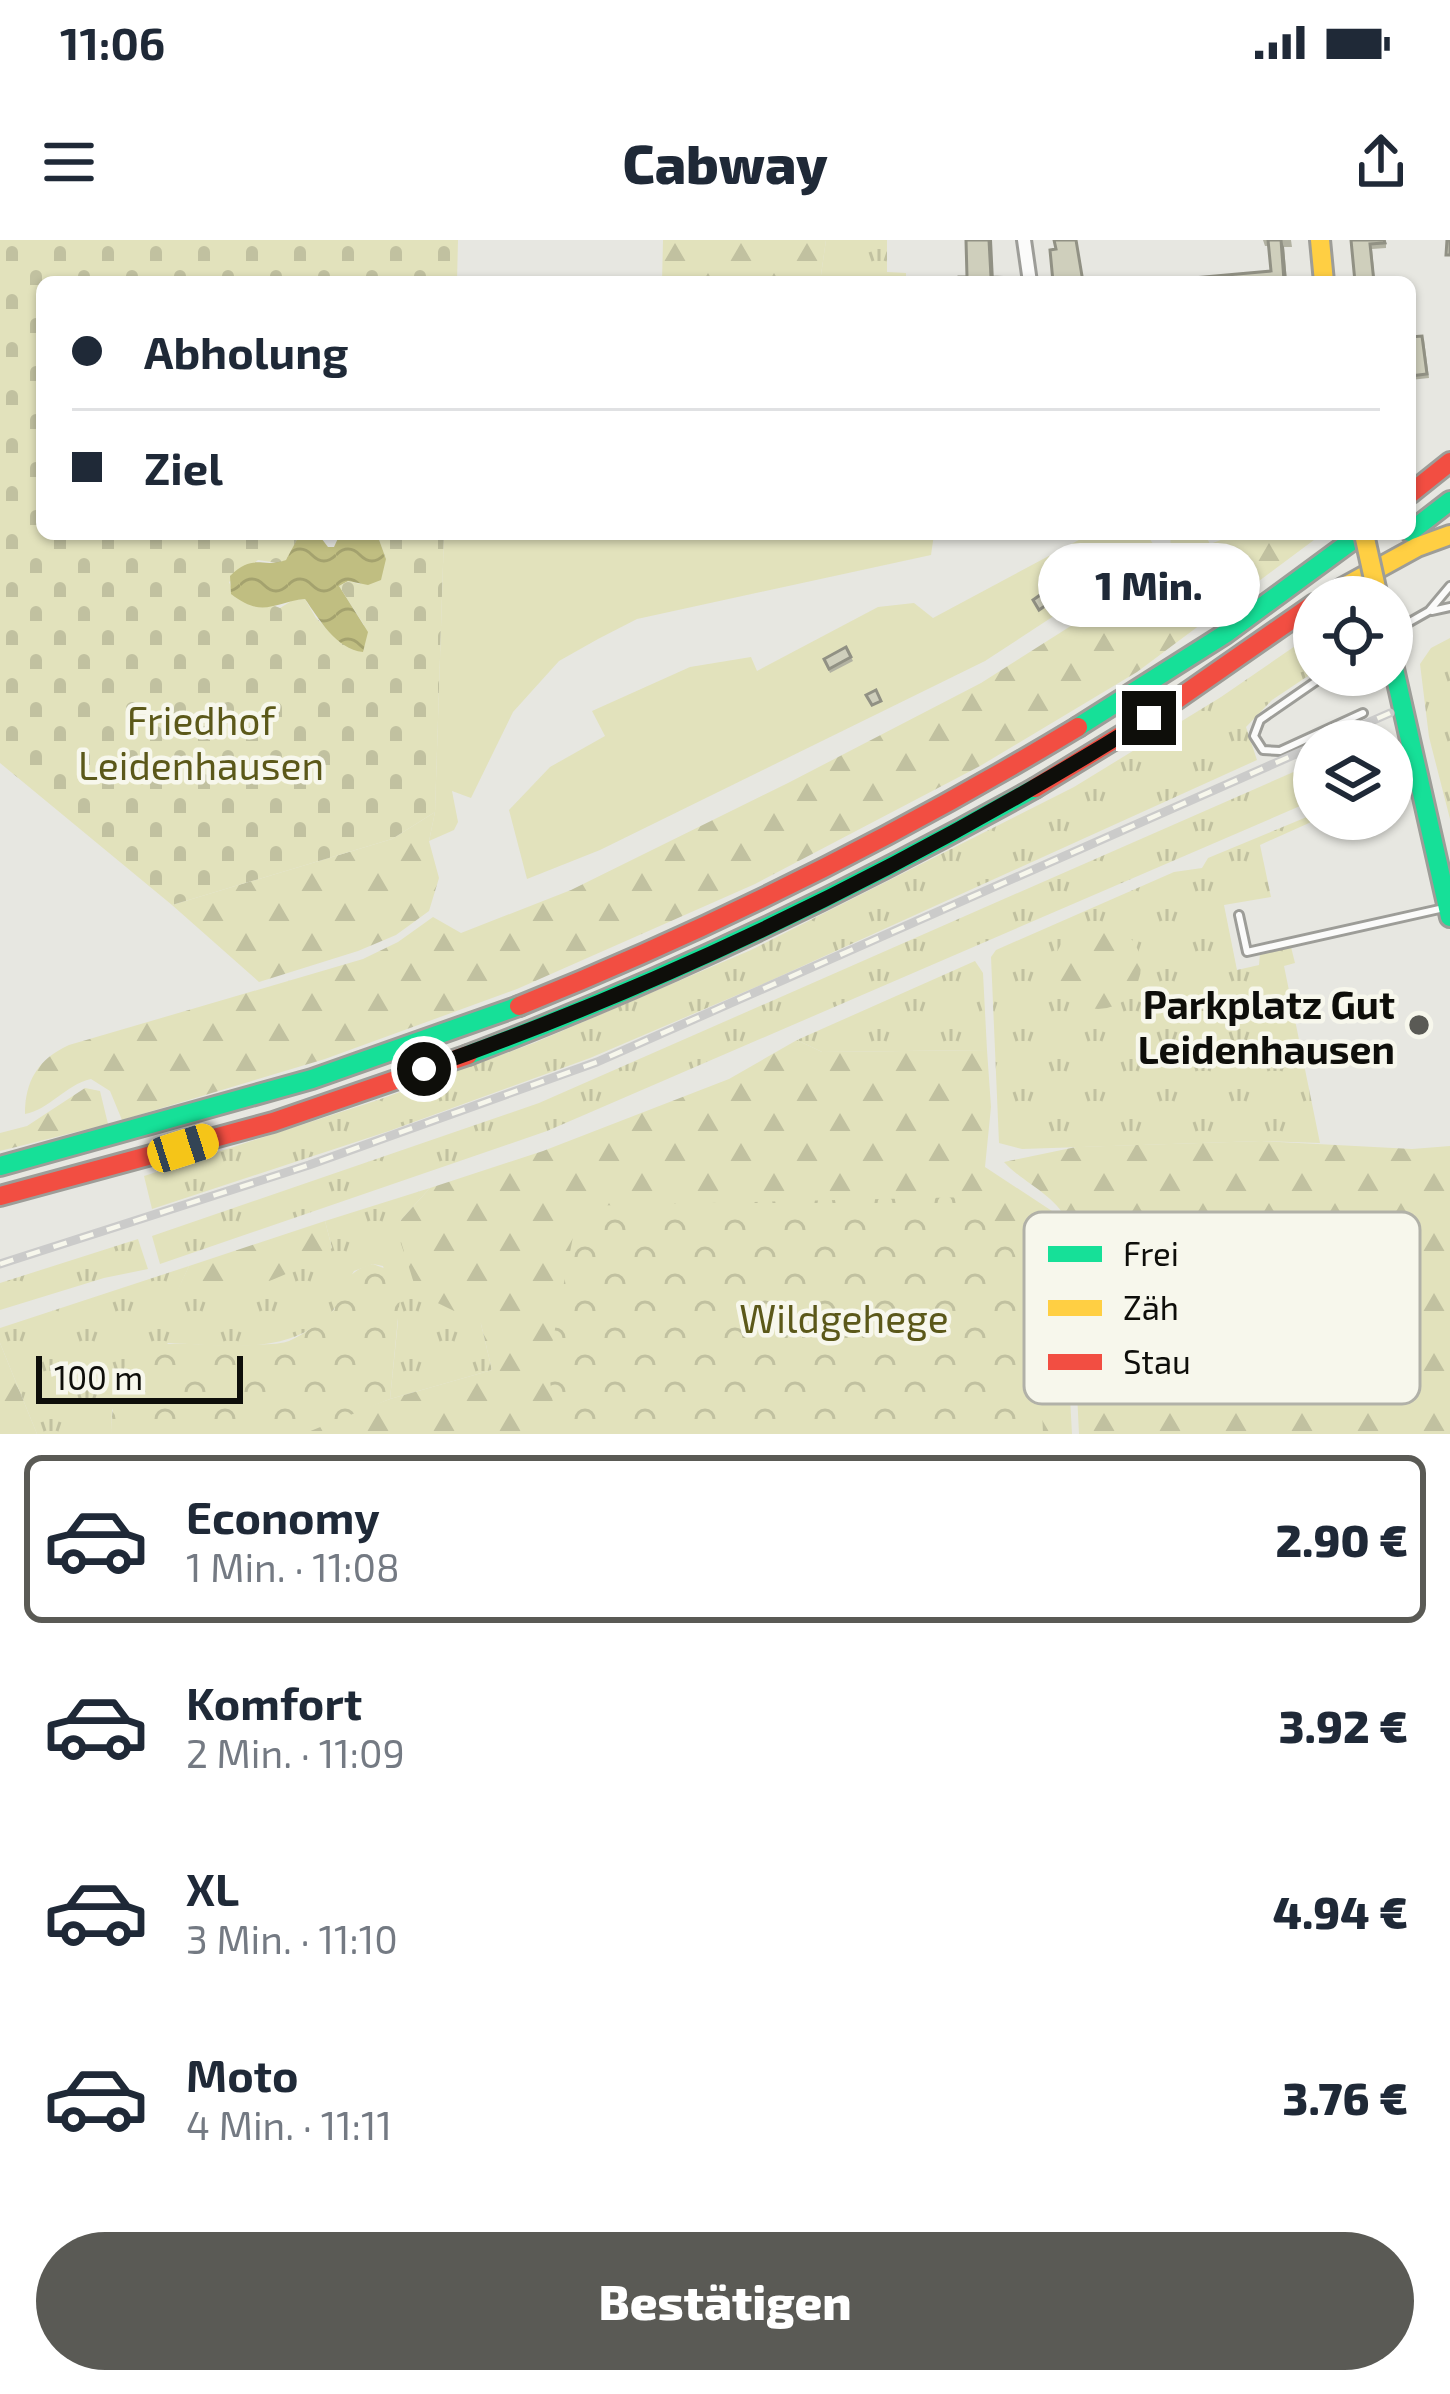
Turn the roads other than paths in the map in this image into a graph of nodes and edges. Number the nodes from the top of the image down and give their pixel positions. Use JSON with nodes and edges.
{"nodes":[{"id":1,"x":1024,"y":240,"type":"edge"},
{"id":2,"x":1320,"y":240,"type":"edge"},
{"id":3,"x":1029,"y":276,"type":"edge"},
{"id":4,"x":1323,"y":276,"type":"edge"},
{"id":5,"x":1450,"y":462,"type":"edge"},
{"id":6,"x":1416,"y":489,"type":"edge"},
{"id":7,"x":1450,"y":501,"type":"edge"},
{"id":8,"x":1416,"y":528,"type":"edge"},
{"id":9,"x":1450,"y":535,"type":"edge"},
{"id":10,"x":1354,"y":540,"type":"edge"},
{"id":11,"x":1364,"y":540,"type":"edge"},
{"id":12,"x":1400,"y":540,"type":"edge"},
{"id":13,"x":1353,"y":576,"type":"edge"},
{"id":14,"x":1364,"y":576,"type":"edge"},
{"id":15,"x":1373,"y":576,"type":"edge"},
{"id":16,"x":1450,"y":586,"type":"edge"},
{"id":17,"x":1450,"y":607,"type":"edge"},
{"id":18,"x":1429,"y":611,"type":"junction"},
{"id":19,"x":1293,"y":619,"type":"edge"},
{"id":20,"x":1413,"y":620,"type":"edge"},
{"id":21,"x":1294,"y":696,"type":"edge"},
{"id":22,"x":1400,"y":696,"type":"edge"},
{"id":23,"x":1363,"y":713,"type":"dead end"},
{"id":24,"x":1449,"y":912,"type":"edge"},
{"id":25,"x":1239,"y":915,"type":"dead end"},
{"id":26,"x":0,"y":1166,"type":"edge"},
{"id":27,"x":0,"y":1196,"type":"edge"}],
"edges":[{"from":1,"to":3,"type":"street"},
{"from":2,"to":4,"type":"main road"},
{"from":5,"to":6,"type":"main road"},
{"from":7,"to":8,"type":"main road"},
{"from":9,"to":14,"type":"main road"},
{"from":10,"to":26,"type":"main road"},
{"from":11,"to":15,"type":"main road","bridge":true},
{"from":12,"to":13,"type":"main road"},
{"from":16,"to":18,"type":"lane"},
{"from":17,"to":18,"type":"lane"},
{"from":18,"to":20,"type":"lane"},
{"from":19,"to":27,"type":"main road"},
{"from":21,"to":23,"type":"lane"},
{"from":22,"to":24,"type":"main road"},
{"from":24,"to":25,"type":"lane"}]}
